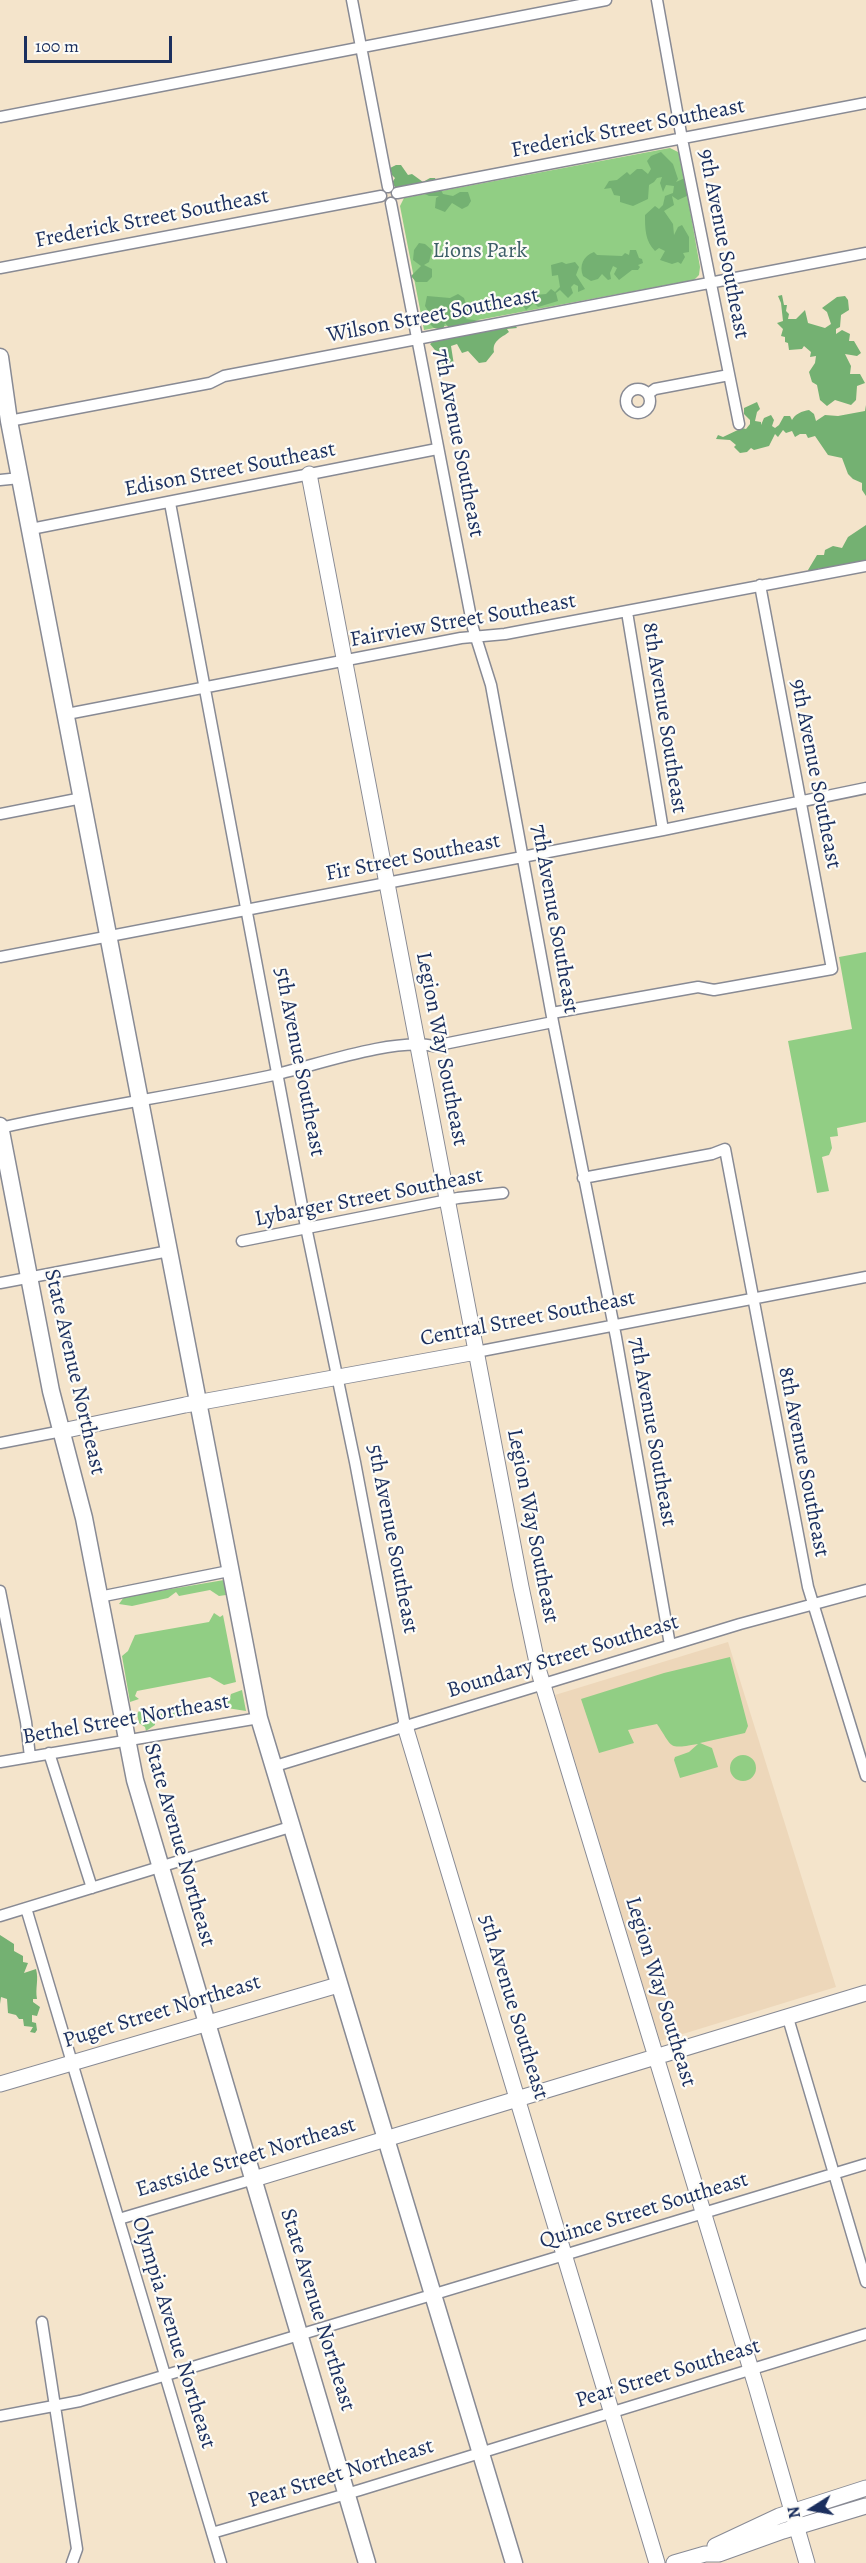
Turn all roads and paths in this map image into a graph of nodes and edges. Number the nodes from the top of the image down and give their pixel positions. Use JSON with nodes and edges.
{"nodes":[{"id":1,"x":352,"y":0,"type":"edge"},
{"id":2,"x":606,"y":0,"type":"edge"},
{"id":3,"x":657,"y":0,"type":"edge"},
{"id":4,"x":362,"y":46,"type":"junction"},
{"id":5,"x":866,"y":103,"type":"edge"},
{"id":6,"x":0,"y":117,"type":"edge"},
{"id":7,"x":682,"y":139,"type":"junction"},
{"id":8,"x":393,"y":190,"type":"junction"},
{"id":9,"x":381,"y":196,"type":"junction"},
{"id":10,"x":391,"y":203,"type":"junction"},
{"id":11,"x":866,"y":253,"type":"edge"},
{"id":12,"x":0,"y":268,"type":"edge"},
{"id":13,"x":710,"y":282,"type":"junction"},
{"id":14,"x":418,"y":339,"type":"junction"},
{"id":15,"x":0,"y":357,"type":"edge"},
{"id":16,"x":729,"y":375,"type":"junction"},
{"id":17,"x":648,"y":394,"type":"dead end"},
{"id":18,"x":9,"y":421,"type":"junction"},
{"id":19,"x":739,"y":424,"type":"dead end"},
{"id":20,"x":437,"y":449,"type":"junction"},
{"id":21,"x":309,"y":474,"type":"junction"},
{"id":22,"x":20,"y":478,"type":"junction"},
{"id":23,"x":0,"y":480,"type":"edge"},
{"id":24,"x":171,"y":502,"type":"junction"},
{"id":25,"x":31,"y":529,"type":"junction"},
{"id":26,"x":866,"y":566,"type":"edge"},
{"id":27,"x":760,"y":585,"type":"junction"},
{"id":28,"x":627,"y":612,"type":"junction"},
{"id":29,"x":476,"y":638,"type":"junction"},
{"id":30,"x":344,"y":661,"type":"junction"},
{"id":31,"x":206,"y":689,"type":"junction"},
{"id":32,"x":67,"y":714,"type":"junction"},
{"id":33,"x":866,"y":788,"type":"edge"},
{"id":34,"x":82,"y":798,"type":"junction"},
{"id":35,"x":799,"y":802,"type":"junction"},
{"id":36,"x":0,"y":814,"type":"edge"},
{"id":37,"x":663,"y":830,"type":"junction"},
{"id":38,"x":523,"y":857,"type":"junction"},
{"id":39,"x":385,"y":882,"type":"junction"},
{"id":40,"x":247,"y":909,"type":"junction"},
{"id":41,"x":108,"y":936,"type":"junction"},
{"id":42,"x":0,"y":957,"type":"edge"},
{"id":43,"x":553,"y":1018,"type":"junction"},
{"id":44,"x":418,"y":1043,"type":"junction"},
{"id":45,"x":279,"y":1074,"type":"junction"},
{"id":46,"x":140,"y":1100,"type":"junction"},
{"id":47,"x":0,"y":1127,"type":"edge"},
{"id":48,"x":584,"y":1178,"type":"junction"},
{"id":49,"x":503,"y":1193,"type":"dead end"},
{"id":50,"x":447,"y":1200,"type":"junction"},
{"id":51,"x":306,"y":1227,"type":"junction"},
{"id":52,"x":242,"y":1241,"type":"dead end"},
{"id":53,"x":169,"y":1251,"type":"junction"},
{"id":54,"x":866,"y":1277,"type":"edge"},
{"id":55,"x":29,"y":1278,"type":"junction"},
{"id":56,"x":0,"y":1283,"type":"edge"},
{"id":57,"x":752,"y":1299,"type":"junction"},
{"id":58,"x":612,"y":1326,"type":"junction"},
{"id":59,"x":476,"y":1352,"type":"junction"},
{"id":60,"x":337,"y":1378,"type":"junction"},
{"id":61,"x":198,"y":1403,"type":"junction"},
{"id":62,"x":62,"y":1431,"type":"junction"},
{"id":63,"x":0,"y":1443,"type":"edge"},
{"id":64,"x":229,"y":1571,"type":"junction"},
{"id":65,"x":866,"y":1590,"type":"edge"},
{"id":66,"x":0,"y":1591,"type":"edge"},
{"id":67,"x":99,"y":1597,"type":"junction"},
{"id":68,"x":813,"y":1603,"type":"junction"},
{"id":69,"x":670,"y":1645,"type":"junction"},
{"id":70,"x":543,"y":1683,"type":"junction"},
{"id":71,"x":259,"y":1718,"type":"junction"},
{"id":72,"x":405,"y":1726,"type":"junction"},
{"id":73,"x":126,"y":1739,"type":"junction"},
{"id":74,"x":49,"y":1754,"type":"junction"},
{"id":75,"x":30,"y":1757,"type":"junction"},
{"id":76,"x":0,"y":1762,"type":"edge"},
{"id":77,"x":272,"y":1767,"type":"junction"},
{"id":78,"x":866,"y":1776,"type":"edge"},
{"id":79,"x":290,"y":1827,"type":"junction"},
{"id":80,"x":160,"y":1866,"type":"junction"},
{"id":81,"x":92,"y":1888,"type":"junction"},
{"id":82,"x":26,"y":1908,"type":"junction"},
{"id":83,"x":0,"y":1916,"type":"edge"},
{"id":84,"x":338,"y":1985,"type":"junction"},
{"id":85,"x":866,"y":1994,"type":"edge"},
{"id":86,"x":788,"y":2018,"type":"junction"},
{"id":87,"x":207,"y":2023,"type":"junction"},
{"id":88,"x":656,"y":2057,"type":"junction"},
{"id":89,"x":72,"y":2063,"type":"junction"},
{"id":90,"x":0,"y":2084,"type":"edge"},
{"id":91,"x":517,"y":2099,"type":"junction"},
{"id":92,"x":386,"y":2138,"type":"junction"},
{"id":93,"x":866,"y":2164,"type":"edge"},
{"id":94,"x":834,"y":2174,"type":"junction"},
{"id":95,"x":254,"y":2179,"type":"junction"},
{"id":96,"x":704,"y":2214,"type":"junction"},
{"id":97,"x":119,"y":2219,"type":"junction"},
{"id":98,"x":564,"y":2255,"type":"junction"},
{"id":99,"x":866,"y":2282,"type":"edge"},
{"id":100,"x":433,"y":2295,"type":"junction"},
{"id":101,"x":42,"y":2322,"type":"dead end"},
{"id":102,"x":866,"y":2334,"type":"edge"},
{"id":103,"x":301,"y":2335,"type":"junction"},
{"id":104,"x":751,"y":2369,"type":"junction"},
{"id":105,"x":165,"y":2376,"type":"junction"},
{"id":106,"x":55,"y":2406,"type":"junction"},
{"id":107,"x":612,"y":2412,"type":"junction"},
{"id":108,"x":0,"y":2416,"type":"edge"},
{"id":109,"x":481,"y":2451,"type":"junction"},
{"id":110,"x":866,"y":2488,"type":"edge"},
{"id":111,"x":348,"y":2493,"type":"junction"},
{"id":112,"x":866,"y":2506,"type":"edge"},
{"id":113,"x":793,"y":2511,"type":"junction"},
{"id":114,"x":796,"y":2527,"type":"junction"},
{"id":115,"x":212,"y":2533,"type":"junction"},
{"id":116,"x":705,"y":2554,"type":"junction"},
{"id":117,"x":72,"y":2563,"type":"edge"},
{"id":118,"x":220,"y":2563,"type":"edge"},
{"id":119,"x":368,"y":2563,"type":"edge"},
{"id":120,"x":514,"y":2563,"type":"edge"},
{"id":121,"x":657,"y":2563,"type":"edge"},
{"id":122,"x":674,"y":2563,"type":"edge"},
{"id":123,"x":807,"y":2563,"type":"edge"}],
"edges":[{"from":1,"to":4,"type":"street"},
{"from":2,"to":4,"type":"street"},
{"from":3,"to":7,"type":"street","name":"9th Avenue Southeast"},
{"from":4,"to":6,"type":"street"},
{"from":4,"to":8,"type":"street"},
{"from":5,"to":7,"type":"street","name":"Frederick Street Southeast"},
{"from":7,"to":8,"type":"street","name":"Frederick Street Southeast"},
{"from":7,"to":13,"type":"street","name":"9th Avenue Southeast"},
{"from":8,"to":9,"type":"street"},
{"from":8,"to":10,"type":"street"},
{"from":9,"to":10,"type":"street"},
{"from":9,"to":12,"type":"street","name":"Frederick Street Southeast"},
{"from":10,"to":14,"type":"street","name":"7th Avenue Southeast"},
{"from":11,"to":13,"type":"street","name":"Wilson Street Southeast"},
{"from":13,"to":14,"type":"street","name":"Wilson Street Southeast"},
{"from":13,"to":16,"type":"street","name":"9th Avenue Southeast"},
{"from":14,"to":18,"type":"street","name":"Wilson Street Southeast"},
{"from":14,"to":20,"type":"street","name":"7th Avenue Southeast"},
{"from":15,"to":18,"type":"main road"},
{"from":16,"to":17,"type":"street"},
{"from":16,"to":19,"type":"street","name":"9th Avenue Southeast"},
{"from":18,"to":22,"type":"main road"},
{"from":20,"to":21,"type":"street","name":"Edison Street Southeast"},
{"from":20,"to":29,"type":"street","name":"7th Avenue Southeast"},
{"from":21,"to":24,"type":"street","name":"Edison Street Southeast"},
{"from":21,"to":30,"type":"street","name":"Legion Way Southeast"},
{"from":22,"to":23,"type":"street"},
{"from":22,"to":25,"type":"main road"},
{"from":24,"to":25,"type":"street","name":"Edison Street Southeast"},
{"from":24,"to":31,"type":"street","name":"5th Avenue Southeast"},
{"from":25,"to":32,"type":"main road"},
{"from":26,"to":27,"type":"street","name":"Fairview Street Southeast"},
{"from":27,"to":28,"type":"street","name":"Fairview Street Southeast"},
{"from":27,"to":35,"type":"street","name":"9th Avenue Southeast"},
{"from":28,"to":29,"type":"street","name":"Fairview Street Southeast"},
{"from":28,"to":37,"type":"street","name":"8th Avenue Southeast"},
{"from":29,"to":30,"type":"street","name":"Fairview Street Southeast"},
{"from":29,"to":38,"type":"street","name":"7th Avenue Southeast"},
{"from":30,"to":31,"type":"street","name":"Fairview Street Southeast"},
{"from":30,"to":39,"type":"street","name":"Legion Way Southeast"},
{"from":31,"to":32,"type":"street","name":"Fairview Street Southeast"},
{"from":31,"to":40,"type":"street","name":"5th Avenue Southeast"},
{"from":32,"to":34,"type":"main road"},
{"from":33,"to":35,"type":"street","name":"Fir Street Southeast"},
{"from":34,"to":36,"type":"street"},
{"from":34,"to":41,"type":"main road"},
{"from":35,"to":37,"type":"street","name":"Fir Street Southeast"},
{"from":35,"to":43,"type":"street","name":"9th Avenue Southeast"},
{"from":37,"to":38,"type":"street","name":"Fir Street Southeast"},
{"from":38,"to":39,"type":"street","name":"Fir Street Southeast"},
{"from":38,"to":43,"type":"street","name":"7th Avenue Southeast"},
{"from":39,"to":40,"type":"street","name":"Fir Street Southeast"},
{"from":39,"to":44,"type":"street","name":"Legion Way Southeast"},
{"from":40,"to":41,"type":"street","name":"Fir Street Southeast"},
{"from":40,"to":45,"type":"street","name":"5th Avenue Southeast"},
{"from":41,"to":42,"type":"street","name":"Fir Street Southeast"},
{"from":41,"to":46,"type":"main road"},
{"from":43,"to":44,"type":"street"},
{"from":43,"to":48,"type":"street","name":"7th Avenue Southeast"},
{"from":44,"to":45,"type":"street"},
{"from":44,"to":50,"type":"street","name":"Legion Way Southeast"},
{"from":45,"to":46,"type":"street"},
{"from":45,"to":51,"type":"street","name":"5th Avenue Southeast"},
{"from":46,"to":47,"type":"street"},
{"from":46,"to":53,"type":"main road"},
{"from":47,"to":55,"type":"main road","name":"State Avenue Northeast"},
{"from":48,"to":57,"type":"street","name":"8th Avenue Southeast"},
{"from":48,"to":58,"type":"street","name":"7th Avenue Southeast"},
{"from":49,"to":50,"type":"street","name":"Lybarger Street Southeast"},
{"from":50,"to":51,"type":"street","name":"Lybarger Street Southeast"},
{"from":50,"to":59,"type":"street","name":"Legion Way Southeast"},
{"from":51,"to":52,"type":"street","name":"Lybarger Street Southeast"},
{"from":51,"to":60,"type":"street","name":"5th Avenue Southeast"},
{"from":53,"to":55,"type":"street"},
{"from":53,"to":61,"type":"main road"},
{"from":54,"to":57,"type":"street","name":"Central Street Southeast"},
{"from":55,"to":56,"type":"street"},
{"from":55,"to":62,"type":"main road","name":"State Avenue Northeast"},
{"from":57,"to":58,"type":"street","name":"Central Street Southeast"},
{"from":57,"to":68,"type":"street","name":"8th Avenue Southeast"},
{"from":58,"to":59,"type":"street","name":"Central Street Southeast"},
{"from":58,"to":69,"type":"street","name":"7th Avenue Southeast"},
{"from":59,"to":60,"type":"street","name":"Central Street Southeast"},
{"from":59,"to":70,"type":"street","name":"Legion Way Southeast"},
{"from":60,"to":61,"type":"street","name":"Central Street Southeast"},
{"from":60,"to":72,"type":"street","name":"5th Avenue Southeast"},
{"from":61,"to":62,"type":"street","name":"Central Street Southeast"},
{"from":61,"to":64,"type":"main road"},
{"from":62,"to":63,"type":"street"},
{"from":62,"to":67,"type":"main road","name":"State Avenue Northeast"},
{"from":64,"to":67,"type":"street"},
{"from":64,"to":71,"type":"main road"},
{"from":65,"to":68,"type":"street","name":"Boundary Street Southeast"},
{"from":66,"to":75,"type":"street"},
{"from":67,"to":73,"type":"main road","name":"State Avenue Northeast"},
{"from":68,"to":69,"type":"street","name":"Boundary Street Southeast"},
{"from":68,"to":78,"type":"street","name":"8th Avenue Southeast"},
{"from":69,"to":70,"type":"street","name":"Boundary Street Southeast"},
{"from":70,"to":72,"type":"street","name":"Boundary Street Southeast"},
{"from":70,"to":88,"type":"street","name":"Legion Way Southeast"},
{"from":71,"to":73,"type":"street","name":"Bethel Street Northeast"},
{"from":71,"to":77,"type":"main road"},
{"from":72,"to":77,"type":"street","name":"Boundary Street Southeast"},
{"from":72,"to":91,"type":"street","name":"5th Avenue Southeast"},
{"from":73,"to":74,"type":"street","name":"Bethel Street Northeast"},
{"from":73,"to":80,"type":"main road","name":"State Avenue Northeast"},
{"from":74,"to":75,"type":"street","name":"Bethel Street Northeast"},
{"from":74,"to":81,"type":"street"},
{"from":75,"to":76,"type":"street","name":"Bethel Street Northeast"},
{"from":77,"to":79,"type":"main road"},
{"from":79,"to":80,"type":"street"},
{"from":79,"to":84,"type":"main road"},
{"from":80,"to":81,"type":"street"},
{"from":80,"to":87,"type":"main road","name":"State Avenue Northeast"},
{"from":81,"to":82,"type":"street"},
{"from":82,"to":83,"type":"street"},
{"from":82,"to":89,"type":"street","name":"Olympia Avenue Northeast"},
{"from":84,"to":87,"type":"street","name":"Puget Street Northeast"},
{"from":84,"to":92,"type":"main road"},
{"from":85,"to":86,"type":"street","name":"Eastside Street Northeast"},
{"from":86,"to":88,"type":"street","name":"Eastside Street Northeast"},
{"from":86,"to":94,"type":"street"},
{"from":87,"to":89,"type":"street","name":"Puget Street Northeast"},
{"from":87,"to":95,"type":"main road","name":"State Avenue Northeast"},
{"from":88,"to":91,"type":"street","name":"Eastside Street Northeast"},
{"from":88,"to":96,"type":"street","name":"Legion Way Southeast"},
{"from":89,"to":90,"type":"street","name":"Puget Street Northeast"},
{"from":89,"to":97,"type":"street","name":"Olympia Avenue Northeast"},
{"from":91,"to":92,"type":"street","name":"Eastside Street Northeast"},
{"from":91,"to":98,"type":"street","name":"5th Avenue Southeast"},
{"from":92,"to":95,"type":"street","name":"Eastside Street Northeast"},
{"from":92,"to":100,"type":"main road"},
{"from":93,"to":94,"type":"street","name":"Quince Street Southeast"},
{"from":94,"to":96,"type":"street","name":"Quince Street Southeast"},
{"from":94,"to":99,"type":"street"},
{"from":95,"to":97,"type":"street","name":"Eastside Street Northeast"},
{"from":95,"to":103,"type":"main road","name":"State Avenue Northeast"},
{"from":96,"to":98,"type":"street","name":"Quince Street Southeast"},
{"from":96,"to":104,"type":"street","name":"Legion Way Southeast"},
{"from":97,"to":105,"type":"street","name":"Olympia Avenue Northeast"},
{"from":98,"to":100,"type":"street","name":"Quince Street Southeast"},
{"from":98,"to":107,"type":"street","name":"5th Avenue Southeast"},
{"from":100,"to":103,"type":"street","name":"Quince Street Southeast"},
{"from":100,"to":109,"type":"main road"},
{"from":101,"to":106,"type":"street"},
{"from":102,"to":104,"type":"street","name":"Pear Street Southeast"},
{"from":103,"to":105,"type":"street","name":"Quince Street Southeast"},
{"from":103,"to":111,"type":"main road","name":"State Avenue Northeast"},
{"from":104,"to":107,"type":"street","name":"Pear Street Southeast"},
{"from":104,"to":113,"type":"street","name":"Legion Way Southeast"},
{"from":105,"to":106,"type":"street","name":"Quince Street Southeast"},
{"from":105,"to":115,"type":"street","name":"Olympia Avenue Northeast"},
{"from":106,"to":108,"type":"street","name":"Quince Street Southeast"},
{"from":106,"to":117,"type":"street"},
{"from":107,"to":109,"type":"street","name":"Pear Street Southeast"},
{"from":107,"to":121,"type":"street","name":"5th Avenue Southeast"},
{"from":109,"to":111,"type":"street","name":"Pear Street Northeast"},
{"from":109,"to":120,"type":"main road"},
{"from":110,"to":113,"type":"street"},
{"from":111,"to":115,"type":"street","name":"Pear Street Northeast"},
{"from":111,"to":119,"type":"main road","name":"State Avenue Northeast"},
{"from":112,"to":114,"type":"street"},
{"from":113,"to":114,"type":"street","name":"Legion Way Southeast"},
{"from":113,"to":116,"type":"street"},
{"from":114,"to":116,"type":"street"},
{"from":114,"to":123,"type":"street","name":"Legion Way Southeast"},
{"from":115,"to":118,"type":"street","name":"Olympia Avenue Northeast"},
{"from":116,"to":122,"type":"street"}]}
